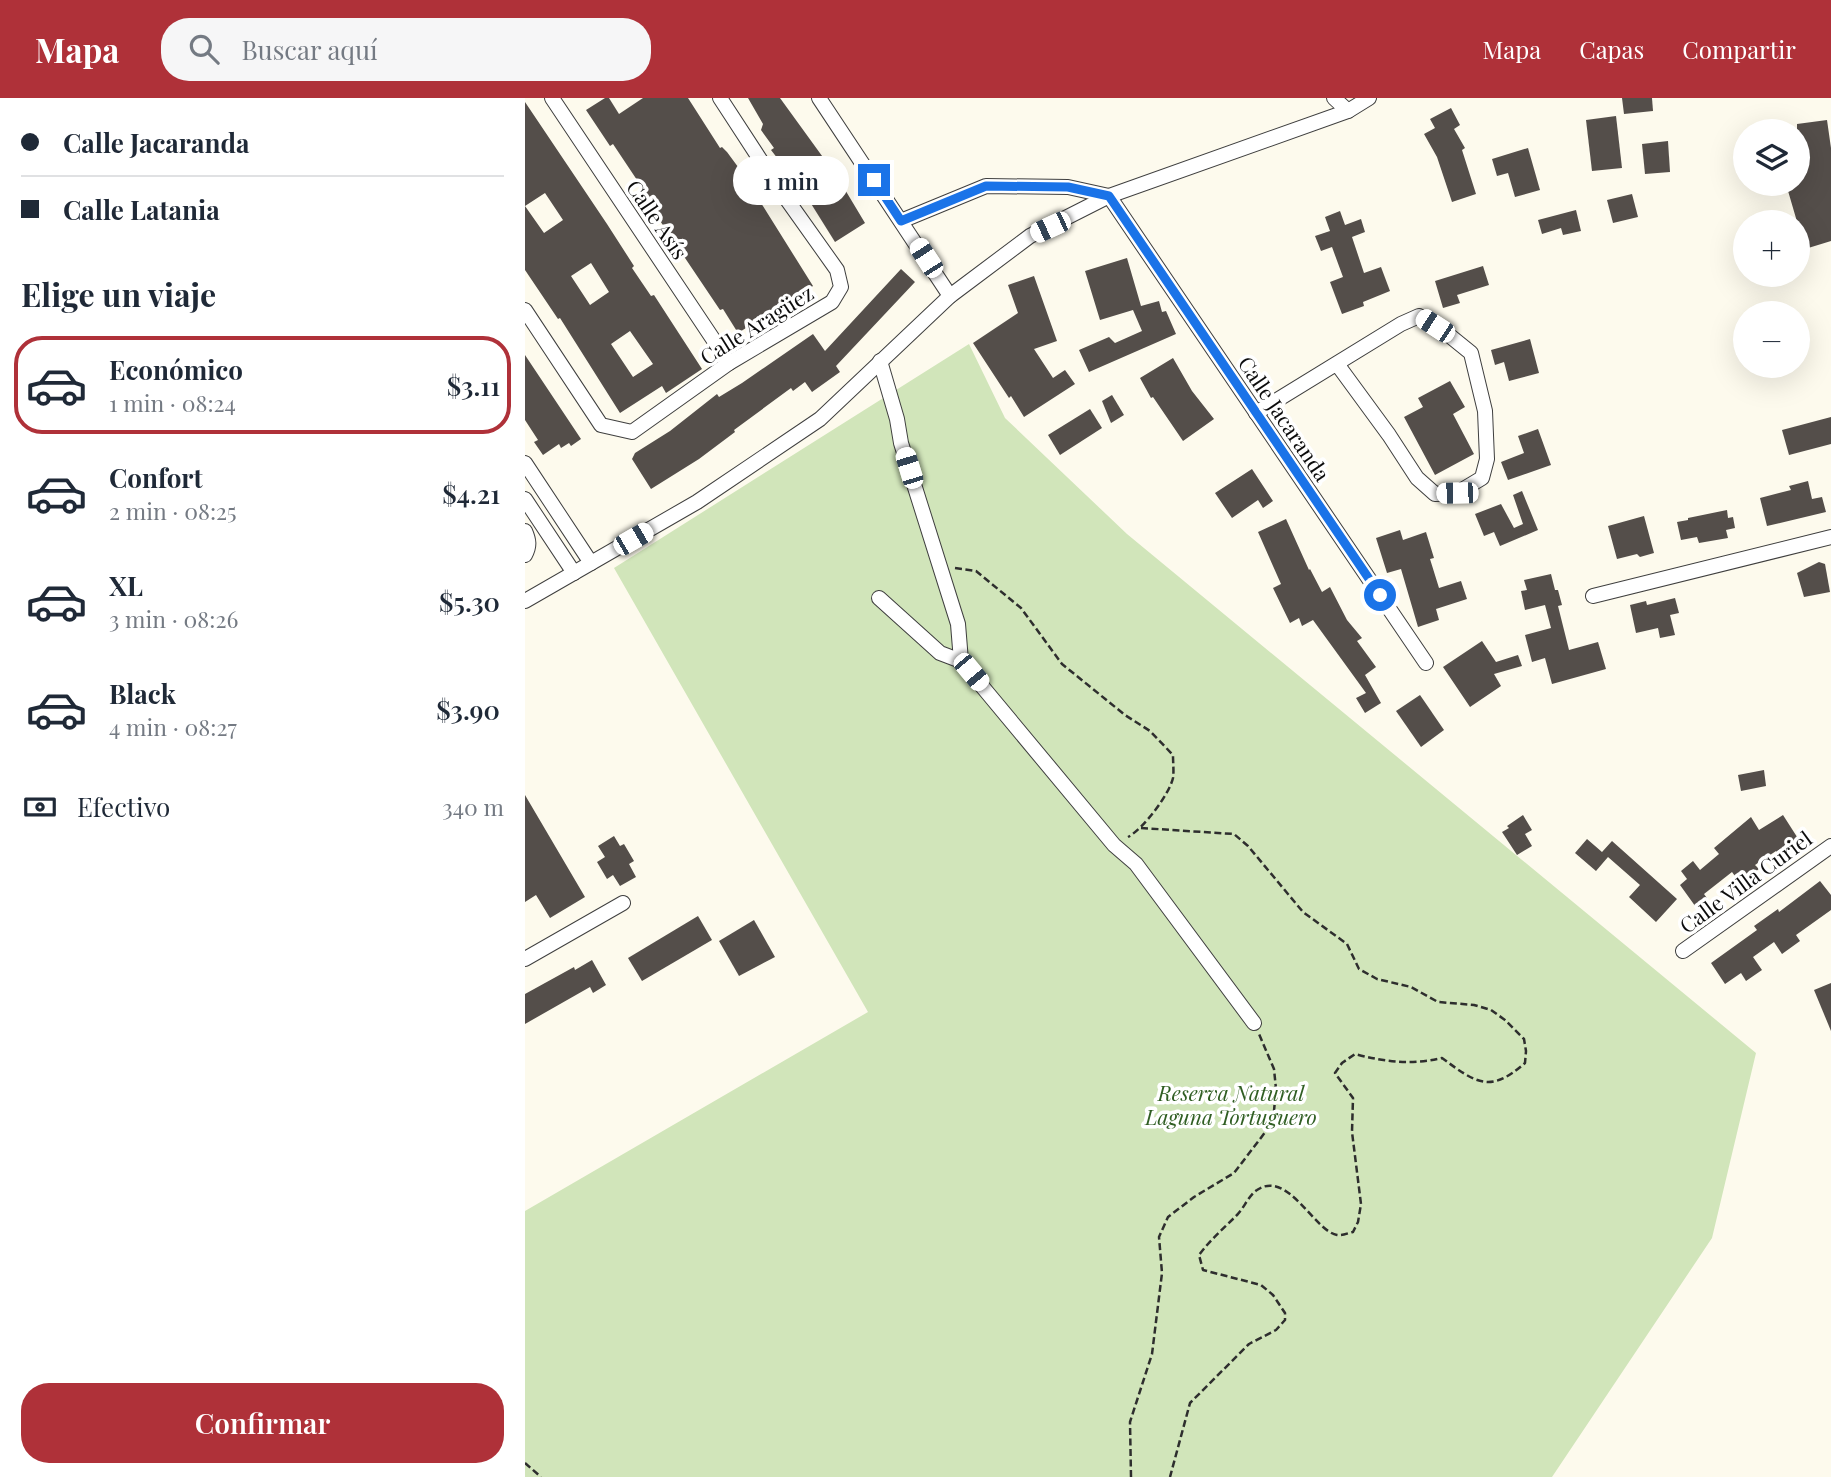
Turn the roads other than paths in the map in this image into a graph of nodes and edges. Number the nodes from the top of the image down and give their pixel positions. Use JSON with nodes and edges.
{"nodes":[{"id":1,"x":552,"y":98,"type":"edge"},
{"id":2,"x":720,"y":98,"type":"edge"},
{"id":3,"x":819,"y":98,"type":"edge"},
{"id":4,"x":1334,"y":98,"type":"edge"},
{"id":5,"x":1369,"y":98,"type":"edge"},
{"id":6,"x":1348,"y":111,"type":"junction"},
{"id":7,"x":1109,"y":196,"type":"junction"},
{"id":8,"x":901,"y":221,"type":"junction"},
{"id":9,"x":950,"y":296,"type":"junction"},
{"id":10,"x":525,"y":310,"type":"edge"},
{"id":11,"x":880,"y":361,"type":"junction"},
{"id":12,"x":729,"y":363,"type":"junction"},
{"id":13,"x":1337,"y":364,"type":"junction"},
{"id":14,"x":1257,"y":413,"type":"junction"},
{"id":15,"x":525,"y":463,"type":"edge"},
{"id":16,"x":525,"y":499,"type":"edge"},
{"id":17,"x":525,"y":531,"type":"edge"},
{"id":18,"x":1831,"y":537,"type":"edge"},
{"id":19,"x":525,"y":555,"type":"edge"},
{"id":20,"x":591,"y":563,"type":"junction"},
{"id":21,"x":574,"y":573,"type":"junction"},
{"id":22,"x":1593,"y":596,"type":"dead end"},
{"id":23,"x":879,"y":598,"type":"dead end"},
{"id":24,"x":525,"y":601,"type":"edge"},
{"id":25,"x":961,"y":661,"type":"junction"},
{"id":26,"x":1426,"y":663,"type":"dead end"},
{"id":27,"x":1831,"y":846,"type":"edge"},
{"id":28,"x":623,"y":903,"type":"dead end"},
{"id":29,"x":1683,"y":951,"type":"dead end"},
{"id":30,"x":525,"y":959,"type":"edge"},
{"id":31,"x":1254,"y":1023,"type":"road end"}],
"edges":[{"from":1,"to":12,"type":"street","name":"Calle Asís"},
{"from":2,"to":12,"type":"street","name":"Calle Aragüez"},
{"from":3,"to":8,"type":"street"},
{"from":4,"to":6,"type":"street"},
{"from":5,"to":6,"type":"street"},
{"from":6,"to":7,"type":"street"},
{"from":7,"to":8,"type":"street"},
{"from":7,"to":9,"type":"street"},
{"from":7,"to":14,"type":"street","name":"Calle Jacaranda"},
{"from":8,"to":9,"type":"street"},
{"from":9,"to":11,"type":"street"},
{"from":10,"to":12,"type":"street","name":"Calle Aragüez"},
{"from":11,"to":20,"type":"street"},
{"from":11,"to":25,"type":"street"},
{"from":13,"to":13,"type":"street"},
{"from":13,"to":14,"type":"street"},
{"from":14,"to":26,"type":"street","name":"Calle Jacaranda"},
{"from":15,"to":20,"type":"street"},
{"from":16,"to":21,"type":"street"},
{"from":17,"to":19,"type":"street"},
{"from":18,"to":22,"type":"street"},
{"from":20,"to":21,"type":"street"},
{"from":21,"to":24,"type":"street"},
{"from":23,"to":25,"type":"street"},
{"from":25,"to":31,"type":"street"},
{"from":27,"to":29,"type":"street","name":"Calle Villa Curiel"},
{"from":28,"to":30,"type":"street"}]}
